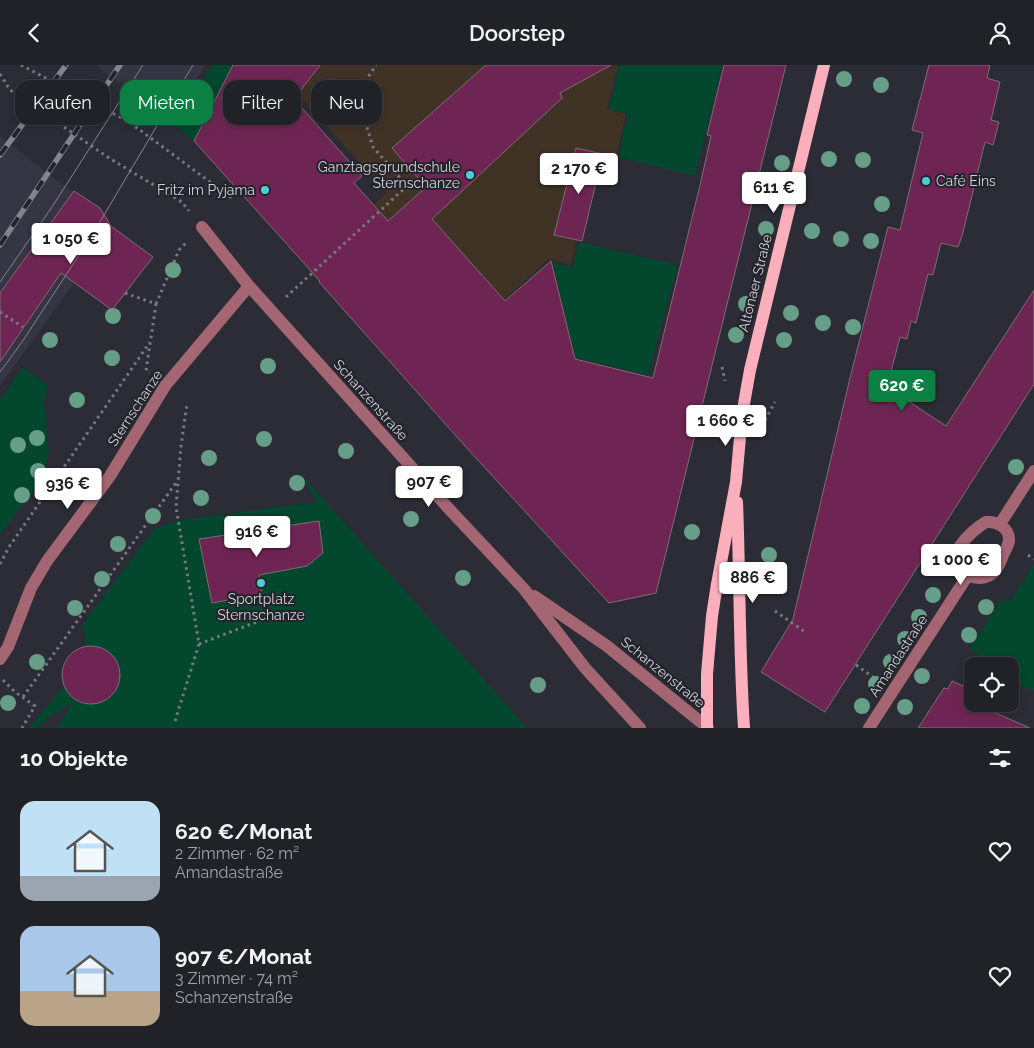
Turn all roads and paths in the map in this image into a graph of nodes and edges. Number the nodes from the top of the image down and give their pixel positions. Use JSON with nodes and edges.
{"nodes":[{"id":1,"x":21,"y":65,"type":"edge"},
{"id":2,"x":376,"y":65,"type":"edge"},
{"id":3,"x":824,"y":65,"type":"edge"},
{"id":4,"x":0,"y":74,"type":"edge"},
{"id":5,"x":233,"y":199,"type":"dead end"},
{"id":6,"x":182,"y":202,"type":"dead end"},
{"id":7,"x":202,"y":227,"type":"joint"},
{"id":8,"x":249,"y":286,"type":"junction"},
{"id":9,"x":125,"y":293,"type":"dead end"},
{"id":10,"x":156,"y":304,"type":"junction"},
{"id":11,"x":271,"y":311,"type":"junction"},
{"id":12,"x":0,"y":312,"type":"edge"},
{"id":13,"x":23,"y":327,"type":"dead end"},
{"id":14,"x":150,"y":343,"type":"junction"},
{"id":15,"x":165,"y":386,"type":"junction"},
{"id":16,"x":187,"y":404,"type":"dead end"},
{"id":17,"x":1034,"y":471,"type":"edge"},
{"id":18,"x":178,"y":479,"type":"junction"},
{"id":19,"x":736,"y":482,"type":"junction"},
{"id":20,"x":1000,"y":524,"type":"junction"},
{"id":21,"x":1025,"y":553,"type":"dead end"},
{"id":22,"x":1034,"y":559,"type":"edge"},
{"id":23,"x":0,"y":564,"type":"edge"},
{"id":24,"x":968,"y":575,"type":"junction"},
{"id":25,"x":524,"y":589,"type":"junction"},
{"id":26,"x":774,"y":611,"type":"dead end"},
{"id":27,"x":280,"y":613,"type":"dead end"},
{"id":28,"x":805,"y":631,"type":"dead end"},
{"id":29,"x":199,"y":644,"type":"junction"},
{"id":30,"x":0,"y":659,"type":"edge"},
{"id":31,"x":0,"y":678,"type":"edge"},
{"id":32,"x":23,"y":697,"type":"junction"},
{"id":33,"x":176,"y":721,"type":"dead end"},
{"id":34,"x":639,"y":727,"type":"edge"},
{"id":35,"x":22,"y":728,"type":"edge"},
{"id":36,"x":707,"y":728,"type":"edge"},
{"id":37,"x":744,"y":728,"type":"edge"},
{"id":38,"x":869,"y":728,"type":"edge"}],
"edges":[{"from":1,"to":5,"type":"path"},
{"from":2,"to":11,"type":"path"},
{"from":3,"to":19,"type":"main road","name":"Altonaer Straße"},
{"from":4,"to":6,"type":"path"},
{"from":7,"to":8,"type":"street","name":"Schanzenstraße"},
{"from":7,"to":10,"type":"path"},
{"from":8,"to":11,"type":"street","name":"Schanzenstraße"},
{"from":8,"to":15,"type":"street","name":"Sternschanze"},
{"from":9,"to":10,"type":"path"},
{"from":10,"to":14,"type":"path"},
{"from":11,"to":25,"type":"street","name":"Schanzenstraße"},
{"from":12,"to":13,"type":"path"},
{"from":14,"to":15,"type":"path"},
{"from":14,"to":23,"type":"path"},
{"from":15,"to":30,"type":"street","name":"Sternschanze"},
{"from":16,"to":18,"type":"path"},
{"from":17,"to":20,"type":"street"},
{"from":18,"to":29,"type":"path"},
{"from":18,"to":32,"type":"path"},
{"from":19,"to":36,"type":"main road","name":"Altonaer Straße"},
{"from":19,"to":37,"type":"main road","name":"Altonaer Straße"},
{"from":20,"to":24,"type":"street"},
{"from":20,"to":24,"type":"street"},
{"from":21,"to":22,"type":"path"},
{"from":24,"to":38,"type":"street","name":"Amandastraße"},
{"from":25,"to":34,"type":"street","name":"Schanzenstraße"},
{"from":25,"to":36,"type":"street","name":"Schanzenstraße"},
{"from":26,"to":28,"type":"path"},
{"from":27,"to":29,"type":"path"},
{"from":29,"to":33,"type":"path"},
{"from":31,"to":32,"type":"path"},
{"from":32,"to":35,"type":"path"}]}
